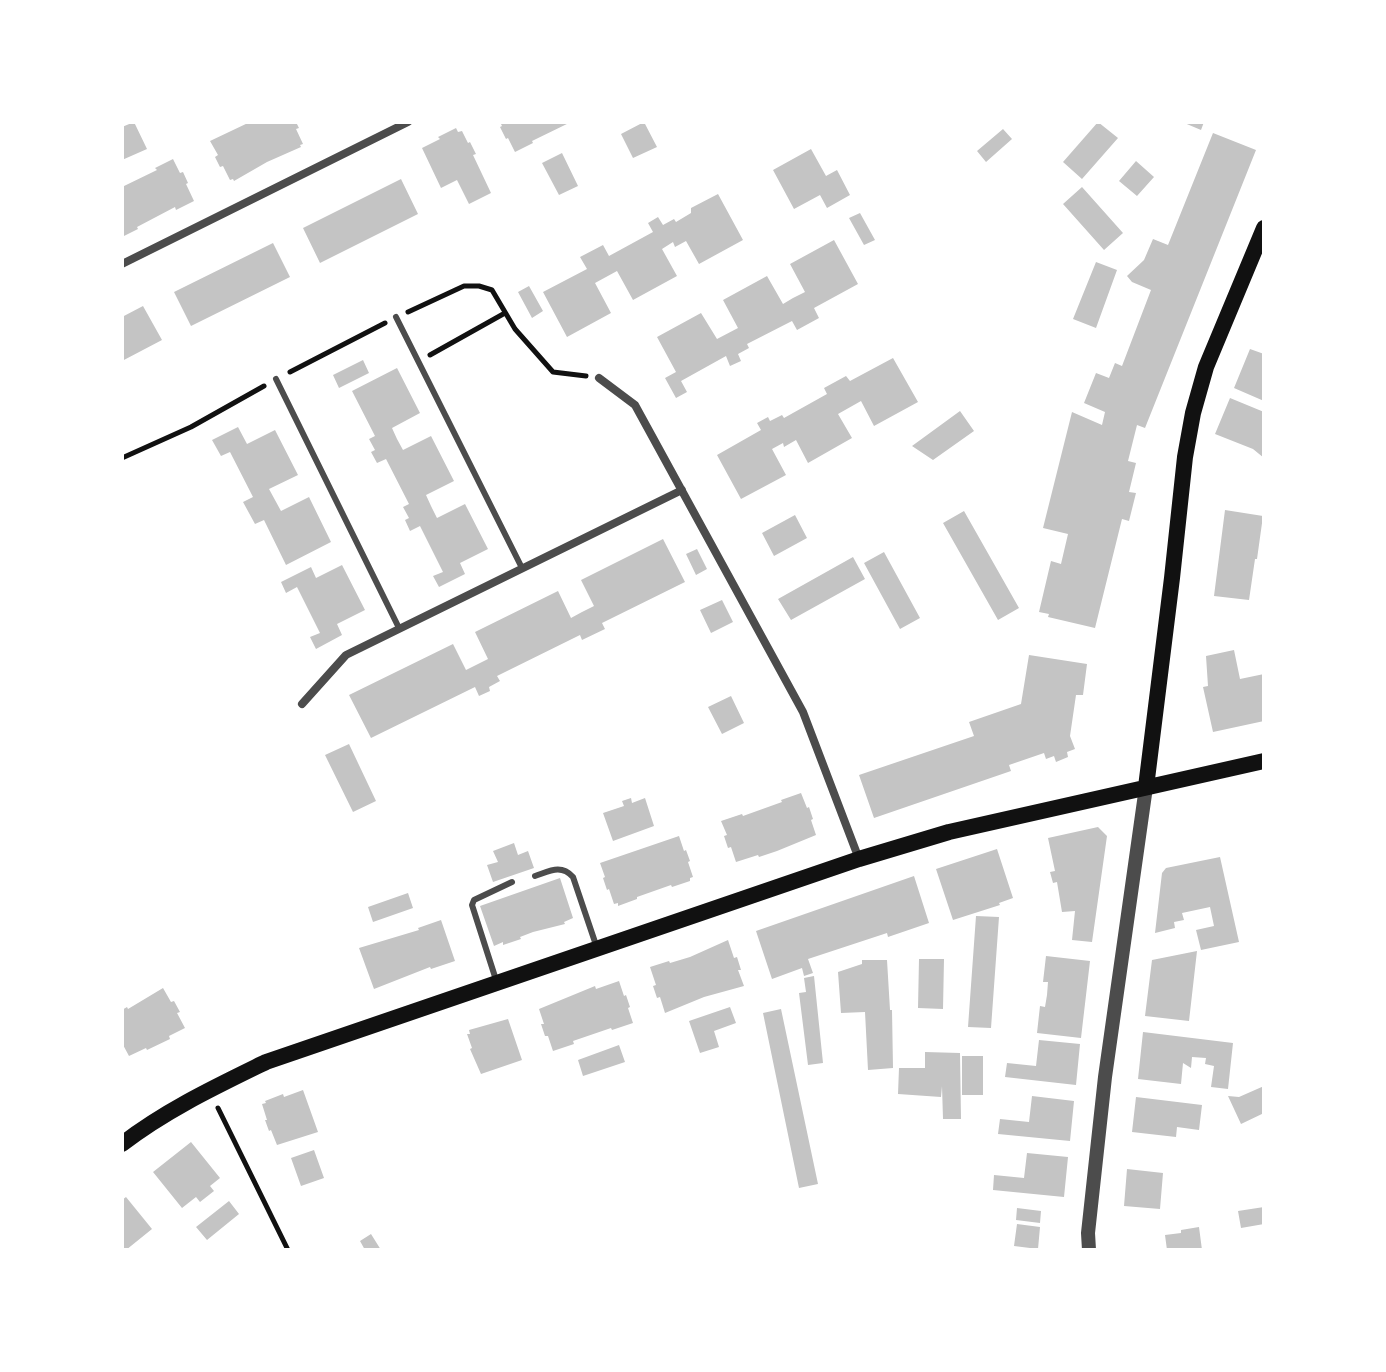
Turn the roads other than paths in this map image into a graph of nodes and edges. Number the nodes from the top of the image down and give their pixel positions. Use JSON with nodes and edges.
{"nodes":[{"id":1,"x":408,"y":122,"type":"edge"},
{"id":2,"x":1264,"y":228,"type":"edge"},
{"id":3,"x":122,"y":264,"type":"edge"},
{"id":4,"x":396,"y":317,"type":"road end"},
{"id":5,"x":599,"y":378,"type":"road end"},
{"id":6,"x":276,"y":379,"type":"road end"},
{"id":7,"x":682,"y":490,"type":"junction"},
{"id":8,"x":522,"y":568,"type":"junction"},
{"id":9,"x":399,"y":628,"type":"junction"},
{"id":10,"x":302,"y":704,"type":"dead end"},
{"id":11,"x":1264,"y":761,"type":"edge"},
{"id":12,"x":1146,"y":787,"type":"junction"},
{"id":13,"x":859,"y":859,"type":"junction"},
{"id":14,"x":535,"y":876,"type":"dead end"},
{"id":15,"x":512,"y":882,"type":"dead end"},
{"id":16,"x":597,"y":948,"type":"junction"},
{"id":17,"x":497,"y":983,"type":"junction"},
{"id":18,"x":122,"y":1144,"type":"edge"},
{"id":19,"x":1089,"y":1250,"type":"edge"}],
"edges":[{"from":1,"to":3,"type":"street"},
{"from":2,"to":12,"type":"main road"},
{"from":4,"to":8,"type":"lane"},
{"from":5,"to":7,"type":"street"},
{"from":6,"to":9,"type":"lane"},
{"from":7,"to":8,"type":"street"},
{"from":7,"to":13,"type":"street"},
{"from":8,"to":9,"type":"street"},
{"from":9,"to":10,"type":"street"},
{"from":11,"to":12,"type":"main road"},
{"from":12,"to":13,"type":"main road"},
{"from":12,"to":19,"type":"street"},
{"from":13,"to":16,"type":"main road"},
{"from":14,"to":16,"type":"lane"},
{"from":15,"to":17,"type":"lane"},
{"from":16,"to":17,"type":"main road"},
{"from":17,"to":18,"type":"main road"}]}
